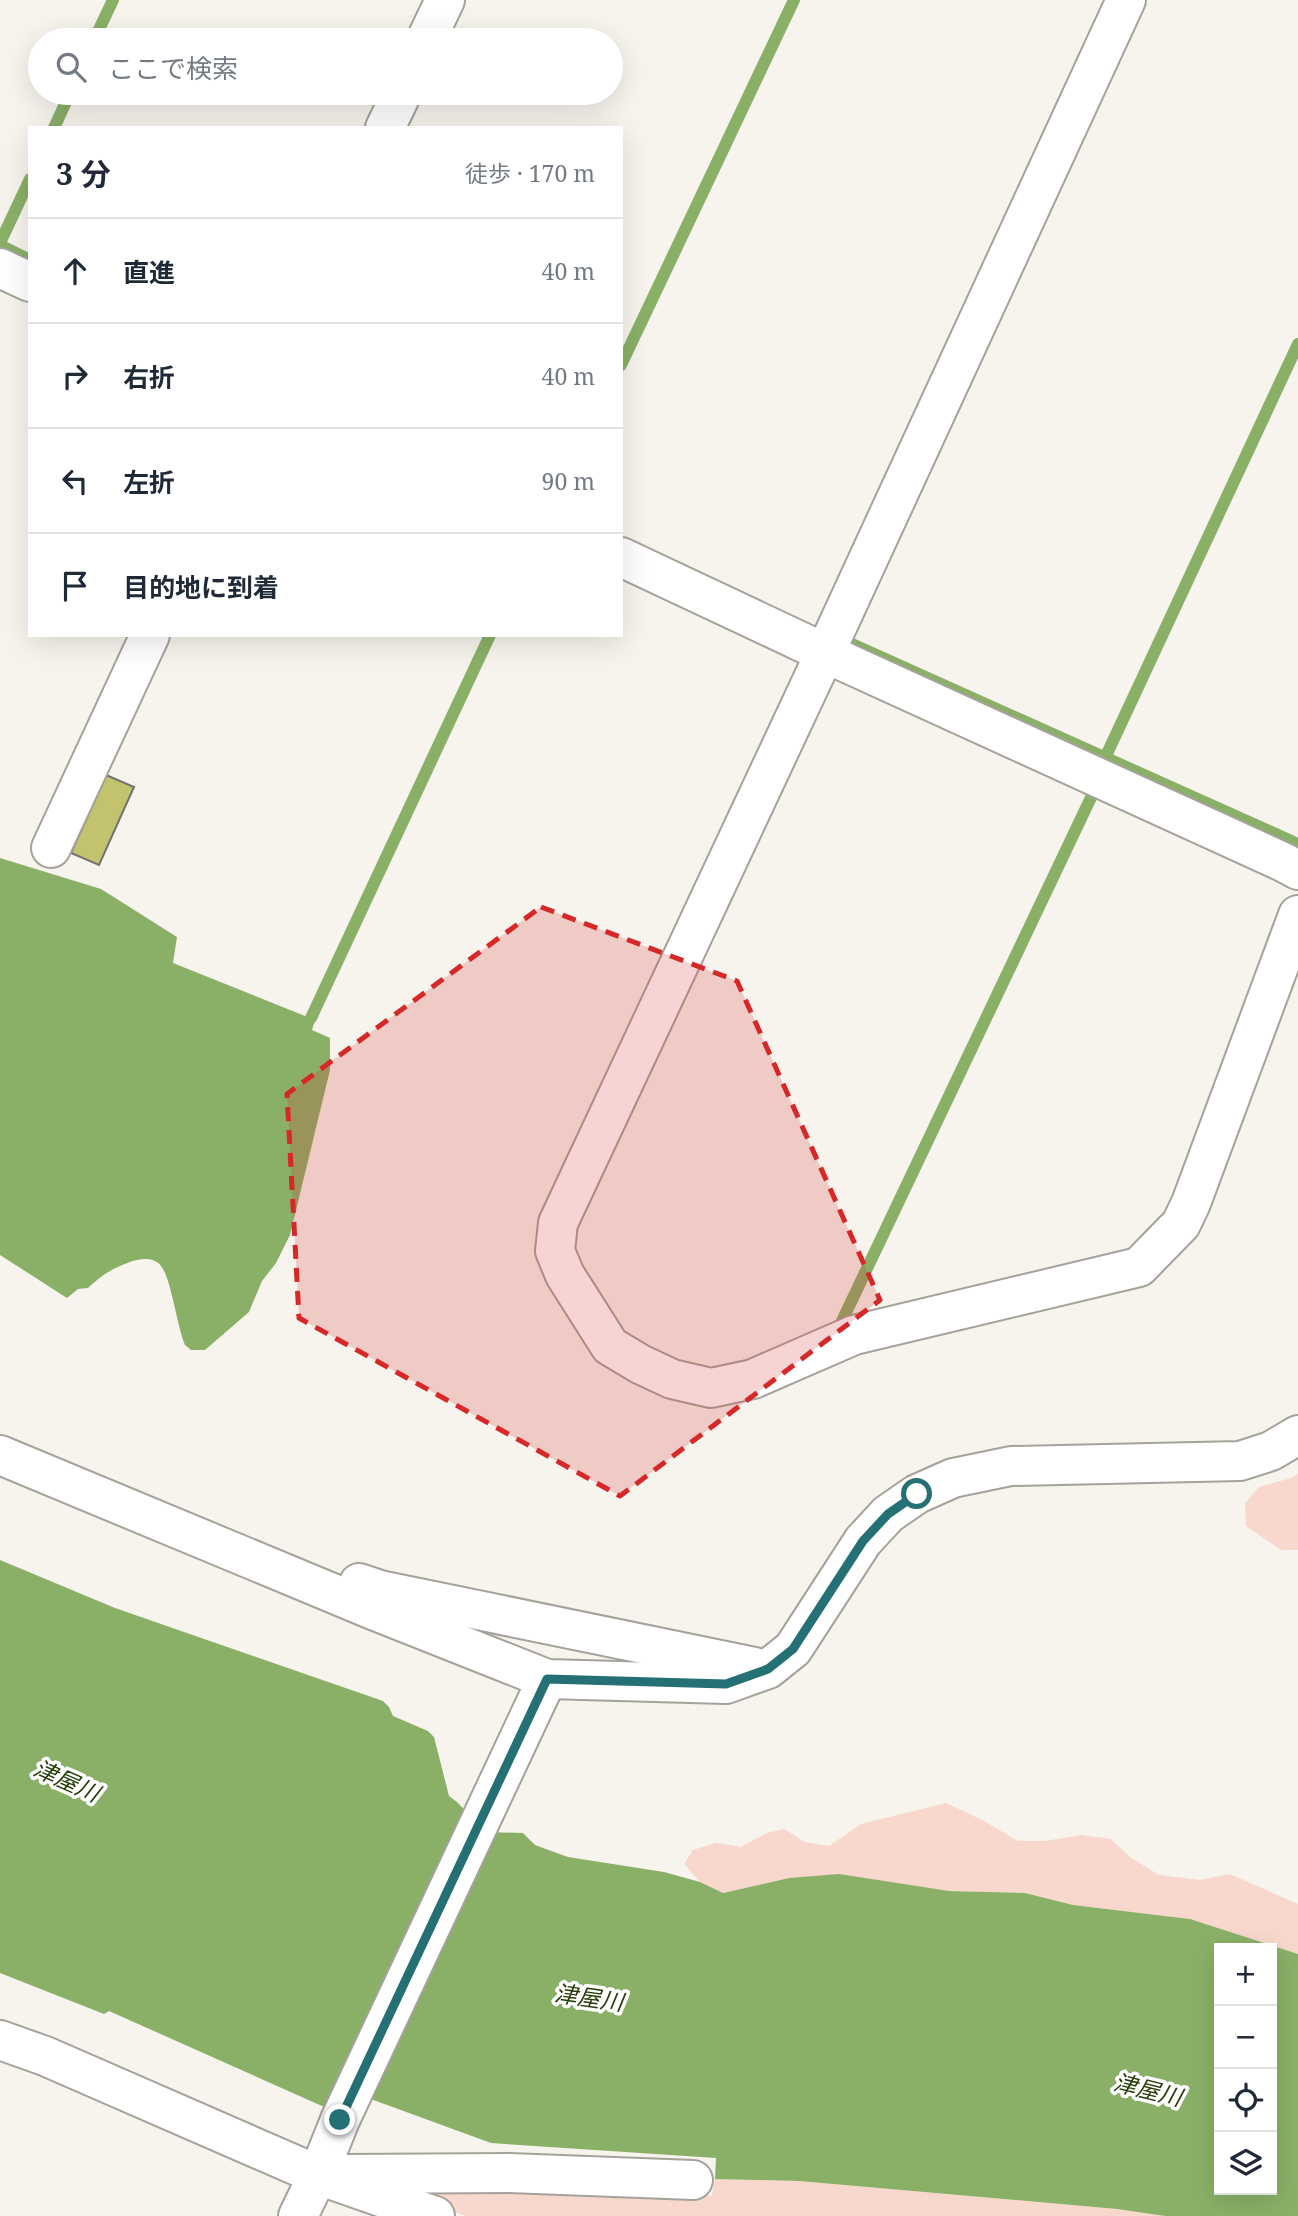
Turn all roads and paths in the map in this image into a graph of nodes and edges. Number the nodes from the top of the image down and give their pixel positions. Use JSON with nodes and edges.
{"nodes":[{"id":1,"x":445,"y":0,"type":"edge"},
{"id":2,"x":1126,"y":0,"type":"edge"},
{"id":3,"x":432,"y":28,"type":"edge"},
{"id":4,"x":397,"y":105,"type":"edge"},
{"id":5,"x":387,"y":126,"type":"edge"},
{"id":6,"x":0,"y":268,"type":"edge"},
{"id":7,"x":28,"y":281,"type":"edge"},
{"id":8,"x":623,"y":558,"type":"edge"},
{"id":9,"x":149,"y":637,"type":"edge"},
{"id":10,"x":825,"y":653,"type":"junction"},
{"id":11,"x":51,"y":848,"type":"dead end"},
{"id":12,"x":1298,"y":870,"type":"edge"},
{"id":13,"x":1298,"y":915,"type":"edge"},
{"id":14,"x":1298,"y":1435,"type":"edge"},
{"id":15,"x":0,"y":1455,"type":"edge"},
{"id":16,"x":138,"y":1513,"type":"junction"},
{"id":17,"x":768,"y":1669,"type":"junction"},
{"id":18,"x":538,"y":1696,"type":"junction"},
{"id":19,"x":0,"y":2040,"type":"edge"},
{"id":20,"x":318,"y":2175,"type":"junction"},
{"id":21,"x":693,"y":2180,"type":"dead end"},
{"id":22,"x":298,"y":2216,"type":"edge"},
{"id":23,"x":435,"y":2216,"type":"edge"}],
"edges":[{"from":1,"to":3,"type":"street"},
{"from":2,"to":10,"type":"street"},
{"from":4,"to":5,"type":"street"},
{"from":6,"to":7,"type":"street"},
{"from":8,"to":10,"type":"street"},
{"from":9,"to":11,"type":"street"},
{"from":10,"to":12,"type":"street"},
{"from":10,"to":13,"type":"street"},
{"from":14,"to":17,"type":"street"},
{"from":15,"to":16,"type":"street"},
{"from":16,"to":17,"type":"street"},
{"from":16,"to":18,"type":"street"},
{"from":17,"to":18,"type":"street"},
{"from":18,"to":20,"type":"street"},
{"from":19,"to":20,"type":"street"},
{"from":20,"to":21,"type":"street"},
{"from":20,"to":22,"type":"street"},
{"from":20,"to":23,"type":"street"}]}
